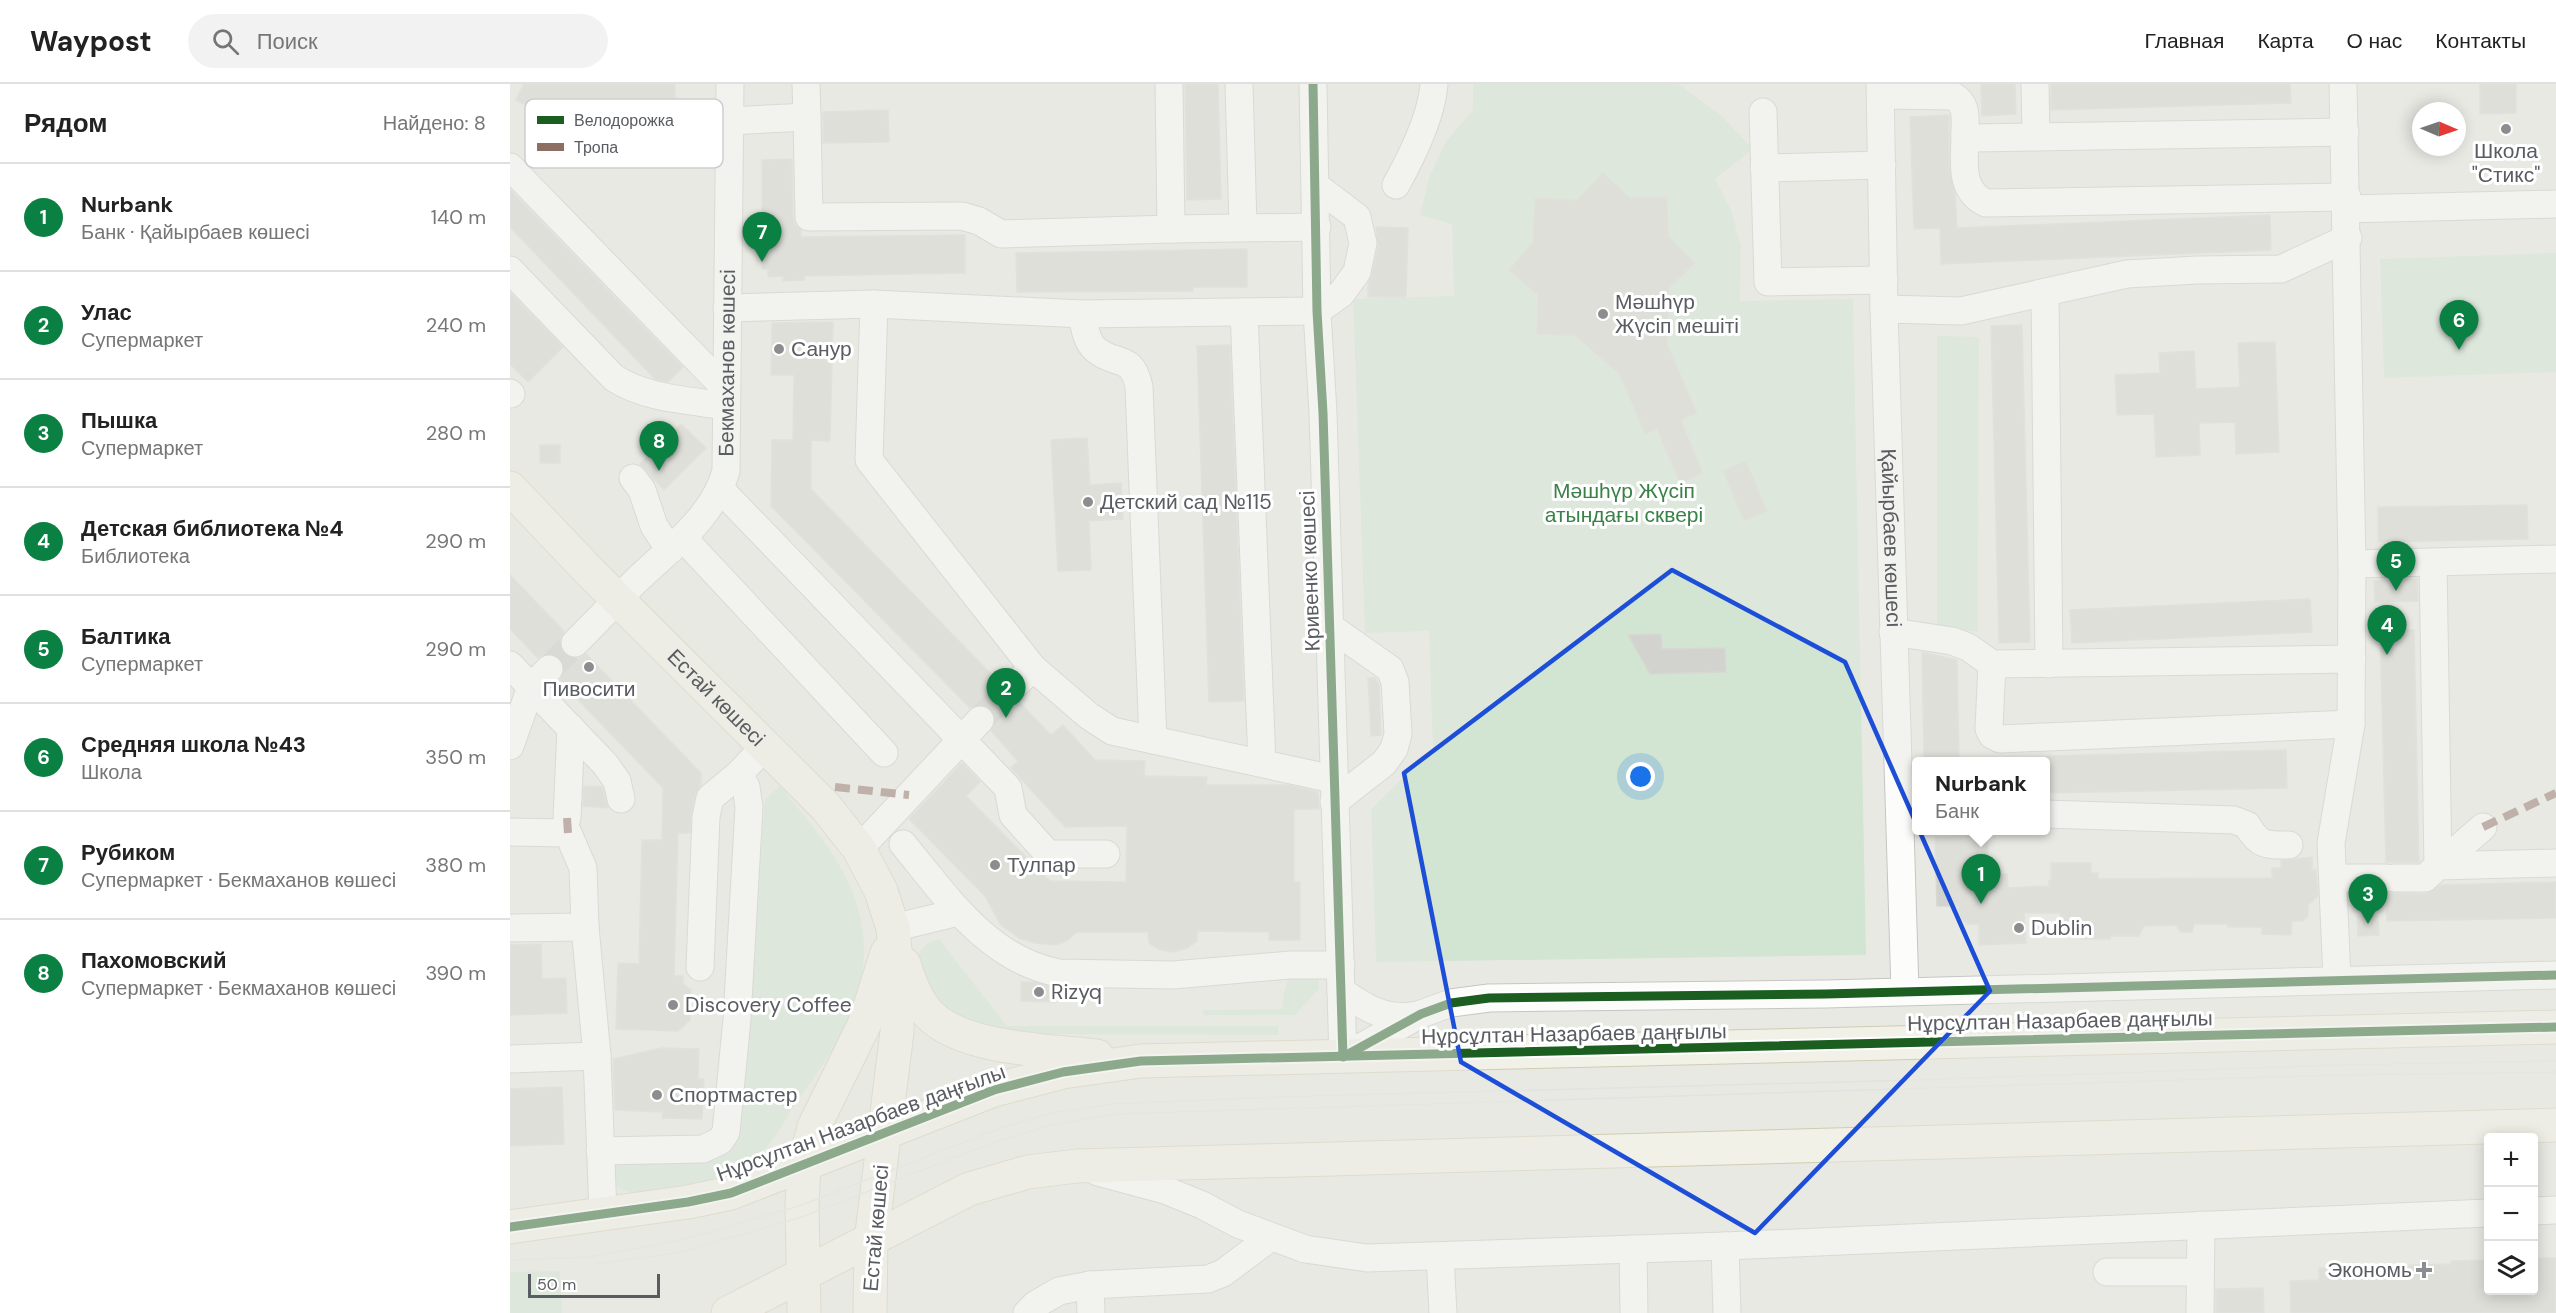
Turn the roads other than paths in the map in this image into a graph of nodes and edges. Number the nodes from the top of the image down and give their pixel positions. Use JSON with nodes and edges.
{"nodes":[{"id":1,"x":730,"y":84,"type":"edge"},
{"id":2,"x":807,"y":84,"type":"edge"},
{"id":3,"x":1169,"y":84,"type":"edge"},
{"id":4,"x":1239,"y":84,"type":"edge"},
{"id":5,"x":1314,"y":84,"type":"edge"},
{"id":6,"x":1434,"y":84,"type":"edge"},
{"id":7,"x":2035,"y":84,"type":"edge"},
{"id":8,"x":2343,"y":84,"type":"edge"},
{"id":9,"x":1881,"y":90,"type":"edge"},
{"id":10,"x":1763,"y":112,"type":"dead end"},
{"id":11,"x":807,"y":117,"type":"junction"},
{"id":12,"x":730,"y":121,"type":"junction"},
{"id":13,"x":2345,"y":132,"type":"junction"},
{"id":14,"x":1965,"y":134,"type":"junction"},
{"id":15,"x":2036,"y":137,"type":"junction"},
{"id":16,"x":1882,"y":165,"type":"junction"},
{"id":17,"x":510,"y":167,"type":"edge"},
{"id":18,"x":1764,"y":168,"type":"junction"},
{"id":19,"x":1396,"y":185,"type":"dead end"},
{"id":20,"x":1316,"y":186,"type":"junction"},
{"id":21,"x":2347,"y":203,"type":"junction"},
{"id":22,"x":2556,"y":204,"type":"edge"},
{"id":23,"x":1243,"y":226,"type":"junction"},
{"id":24,"x":1317,"y":227,"type":"junction"},
{"id":25,"x":1171,"y":229,"type":"junction"},
{"id":26,"x":2348,"y":238,"type":"junction"},
{"id":27,"x":510,"y":270,"type":"edge"},
{"id":28,"x":1884,"y":280,"type":"junction"},
{"id":29,"x":2045,"y":293,"type":"junction"},
{"id":30,"x":874,"y":304,"type":"junction"},
{"id":31,"x":727,"y":308,"type":"junction"},
{"id":32,"x":1884,"y":309,"type":"junction"},
{"id":33,"x":1317,"y":311,"type":"junction"},
{"id":34,"x":1244,"y":312,"type":"junction"},
{"id":35,"x":1082,"y":314,"type":"junction"},
{"id":36,"x":726,"y":398,"type":"junction"},
{"id":37,"x":633,"y":478,"type":"dead end"},
{"id":38,"x":510,"y":488,"type":"edge"},
{"id":39,"x":721,"y":490,"type":"junction"},
{"id":40,"x":676,"y":544,"type":"junction"},
{"id":41,"x":2556,"y":559,"type":"edge"},
{"id":42,"x":2433,"y":562,"type":"junction"},
{"id":43,"x":2352,"y":564,"type":"junction"},
{"id":44,"x":618,"y":600,"type":"junction"},
{"id":45,"x":1329,"y":626,"type":"junction"},
{"id":46,"x":1893,"y":632,"type":"junction"},
{"id":47,"x":575,"y":643,"type":"tunnel mouth"},
{"id":48,"x":2352,"y":659,"type":"junction"},
{"id":49,"x":1992,"y":664,"type":"junction"},
{"id":50,"x":2049,"y":664,"type":"junction"},
{"id":51,"x":510,"y":665,"type":"edge"},
{"id":52,"x":1033,"y":668,"type":"junction"},
{"id":53,"x":540,"y":678,"type":"junction"},
{"id":54,"x":1008,"y":691,"type":"tunnel mouth"},
{"id":55,"x":980,"y":720,"type":"tunnel mouth"},
{"id":56,"x":2351,"y":724,"type":"junction"},
{"id":57,"x":571,"y":728,"type":"junction"},
{"id":58,"x":961,"y":739,"type":"junction"},
{"id":59,"x":1153,"y":740,"type":"junction"},
{"id":60,"x":510,"y":746,"type":"edge"},
{"id":61,"x":765,"y":746,"type":"junction"},
{"id":62,"x":884,"y":753,"type":"dead end"},
{"id":63,"x":1262,"y":763,"type":"junction"},
{"id":64,"x":739,"y":774,"type":"junction"},
{"id":65,"x":1334,"y":790,"type":"junction"},
{"id":66,"x":621,"y":799,"type":"dead end"},
{"id":67,"x":1907,"y":811,"type":"edge"},
{"id":68,"x":2050,"y":814,"type":"edge"},
{"id":69,"x":567,"y":819,"type":"dead end"},
{"id":70,"x":2483,"y":827,"type":"dead end"},
{"id":71,"x":510,"y":832,"type":"edge"},
{"id":72,"x":903,"y":844,"type":"dead end"},
{"id":73,"x":2289,"y":845,"type":"dead end"},
{"id":74,"x":859,"y":849,"type":"junction"},
{"id":75,"x":1106,"y":854,"type":"dead end"},
{"id":76,"x":2556,"y":863,"type":"edge"},
{"id":77,"x":2438,"y":866,"type":"junction"},
{"id":78,"x":2332,"y":878,"type":"junction"},
{"id":79,"x":959,"y":912,"type":"junction"},
{"id":80,"x":585,"y":927,"type":"junction"},
{"id":81,"x":510,"y":928,"type":"edge"},
{"id":82,"x":893,"y":928,"type":"junction"},
{"id":83,"x":700,"y":967,"type":"dead end"},
{"id":84,"x":2556,"y":975,"type":"edge"},
{"id":85,"x":1341,"y":978,"type":"junction"},
{"id":86,"x":2337,"y":979,"type":"junction"},
{"id":87,"x":1905,"y":992,"type":"junction"},
{"id":88,"x":1421,"y":1014,"type":"junction"},
{"id":89,"x":2556,"y":1027,"type":"edge"},
{"id":90,"x":597,"y":1056,"type":"junction"},
{"id":91,"x":1343,"y":1057,"type":"junction"},
{"id":92,"x":510,"y":1059,"type":"edge"},
{"id":93,"x":1141,"y":1061,"type":"junction"},
{"id":94,"x":2556,"y":1125,"type":"edge"},
{"id":95,"x":886,"y":1131,"type":"junction"},
{"id":96,"x":600,"y":1151,"type":"junction"},
{"id":97,"x":804,"y":1165,"type":"junction"},
{"id":98,"x":1077,"y":1166,"type":"junction"},
{"id":99,"x":2556,"y":1210,"type":"edge"},
{"id":100,"x":510,"y":1211,"type":"edge"},
{"id":101,"x":2538,"y":1211,"type":"edge"},
{"id":102,"x":603,"y":1213,"type":"junction"},
{"id":103,"x":2484,"y":1213,"type":"edge"},
{"id":104,"x":564,"y":1217,"type":"junction"},
{"id":105,"x":2201,"y":1226,"type":"junction"},
{"id":106,"x":510,"y":1227,"type":"edge"},
{"id":107,"x":1271,"y":1237,"type":"junction"},
{"id":108,"x":871,"y":1241,"type":"junction"},
{"id":109,"x":1725,"y":1246,"type":"junction"},
{"id":110,"x":1633,"y":1249,"type":"junction"},
{"id":111,"x":1440,"y":1256,"type":"junction"},
{"id":112,"x":2107,"y":1272,"type":"dead end"},
{"id":113,"x":2200,"y":1272,"type":"junction"},
{"id":114,"x":803,"y":1276,"type":"junction"},
{"id":115,"x":1090,"y":1285,"type":"junction"},
{"id":116,"x":728,"y":1313,"type":"edge"},
{"id":117,"x":804,"y":1313,"type":"edge"},
{"id":118,"x":870,"y":1313,"type":"edge"},
{"id":119,"x":1027,"y":1313,"type":"edge"},
{"id":120,"x":1091,"y":1313,"type":"edge"},
{"id":121,"x":1443,"y":1313,"type":"edge"},
{"id":122,"x":1635,"y":1313,"type":"edge"},
{"id":123,"x":1727,"y":1313,"type":"edge"},
{"id":124,"x":2200,"y":1313,"type":"edge"}],
"edges":[{"from":1,"to":12,"type":"street","name":"Бекмаханов көшесі"},
{"from":2,"to":11,"type":"street"},
{"from":3,"to":25,"type":"street"},
{"from":4,"to":23,"type":"street"},
{"from":5,"to":20,"type":"street","name":"Кривенко көшесі"},
{"from":6,"to":19,"type":"street"},
{"from":7,"to":15,"type":"street"},
{"from":8,"to":13,"type":"street"},
{"from":9,"to":14,"type":"street"},
{"from":9,"to":16,"type":"street","name":"Қайырбаев көшесі"},
{"from":10,"to":18,"type":"street"},
{"from":11,"to":12,"type":"street"},
{"from":11,"to":25,"type":"street"},
{"from":12,"to":31,"type":"street","name":"Бекмаханов көшесі"},
{"from":13,"to":15,"type":"street"},
{"from":13,"to":21,"type":"street"},
{"from":14,"to":15,"type":"street"},
{"from":14,"to":21,"type":"street"},
{"from":16,"to":18,"type":"street"},
{"from":16,"to":28,"type":"street","name":"Қайырбаев көшесі"},
{"from":17,"to":36,"type":"street"},
{"from":18,"to":28,"type":"street"},
{"from":20,"to":24,"type":"street","name":"Кривенко көшесі"},
{"from":20,"to":33,"type":"street"},
{"from":21,"to":22,"type":"street"},
{"from":21,"to":26,"type":"street"},
{"from":23,"to":24,"type":"street"},
{"from":23,"to":25,"type":"street"},
{"from":24,"to":33,"type":"street","name":"Кривенко көшесі"},
{"from":26,"to":29,"type":"street"},
{"from":26,"to":43,"type":"street"},
{"from":27,"to":36,"type":"street"},
{"from":28,"to":32,"type":"street","name":"Қайырбаев көшесі"},
{"from":29,"to":32,"type":"street"},
{"from":29,"to":50,"type":"street"},
{"from":30,"to":31,"type":"street"},
{"from":30,"to":35,"type":"street"},
{"from":30,"to":52,"type":"street"},
{"from":31,"to":36,"type":"street","name":"Бекмаханов көшесі"},
{"from":32,"to":46,"type":"street","name":"Қайырбаев көшесі"},
{"from":33,"to":34,"type":"street"},
{"from":33,"to":45,"type":"street","name":"Кривенко көшесі"},
{"from":34,"to":35,"type":"street"},
{"from":34,"to":63,"type":"street"},
{"from":35,"to":59,"type":"street"},
{"from":36,"to":39,"type":"street","name":"Бекмаханов көшесі"},
{"from":37,"to":40,"type":"street"},
{"from":38,"to":44,"type":"main road","name":"Естай көшесі"},
{"from":39,"to":40,"type":"street","name":"Бекмаханов көшесі"},
{"from":39,"to":58,"type":"street"},
{"from":40,"to":44,"type":"street","name":"Бекмаханов көшесі"},
{"from":40,"to":62,"type":"street"},
{"from":41,"to":42,"type":"street"},
{"from":42,"to":43,"type":"street"},
{"from":42,"to":77,"type":"street"},
{"from":43,"to":48,"type":"street"},
{"from":44,"to":47,"type":"street","name":"Бекмаханов көшесі"},
{"from":44,"to":61,"type":"main road","name":"Естай көшесі"},
{"from":45,"to":65,"type":"street","name":"Кривенко көшесі"},
{"from":45,"to":65,"type":"street"},
{"from":46,"to":49,"type":"street"},
{"from":46,"to":67,"type":"street","name":"Қайырбаев көшесі"},
{"from":48,"to":50,"type":"street"},
{"from":48,"to":56,"type":"street"},
{"from":49,"to":50,"type":"street"},
{"from":49,"to":56,"type":"street"},
{"from":51,"to":53,"type":"street"},
{"from":52,"to":54,"type":"street"},
{"from":52,"to":59,"type":"street"},
{"from":53,"to":57,"type":"street"},
{"from":53,"to":60,"type":"street"},
{"from":55,"to":58,"type":"street"},
{"from":56,"to":78,"type":"street"},
{"from":57,"to":66,"type":"street"},
{"from":57,"to":69,"type":"street"},
{"from":58,"to":74,"type":"street"},
{"from":58,"to":75,"type":"street"},
{"from":59,"to":63,"type":"street"},
{"from":61,"to":64,"type":"street"},
{"from":61,"to":74,"type":"main road","name":"Естай көшесі"},
{"from":63,"to":65,"type":"street"},
{"from":64,"to":83,"type":"street"},
{"from":64,"to":96,"type":"street"},
{"from":65,"to":85,"type":"street","name":"Кривенко көшесі"},
{"from":67,"to":87,"type":"street","name":"Қайырбаев көшесі"},
{"from":68,"to":73,"type":"street"},
{"from":70,"to":77,"type":"street"},
{"from":71,"to":80,"type":"street"},
{"from":72,"to":79,"type":"street"},
{"from":74,"to":82,"type":"main road","name":"Естай көшесі"},
{"from":76,"to":77,"type":"street"},
{"from":77,"to":78,"type":"street"},
{"from":78,"to":86,"type":"street"},
{"from":79,"to":82,"type":"street"},
{"from":79,"to":85,"type":"street"},
{"from":80,"to":81,"type":"street"},
{"from":80,"to":90,"type":"street"},
{"from":82,"to":93,"type":"main road"},
{"from":82,"to":95,"type":"main road","name":"Естай көшесі"},
{"from":82,"to":97,"type":"main road"},
{"from":84,"to":86,"type":"street"},
{"from":85,"to":88,"type":"street"},
{"from":85,"to":91,"type":"street","name":"Кривенко көшесі"},
{"from":86,"to":87,"type":"street"},
{"from":87,"to":88,"type":"street"},
{"from":88,"to":91,"type":"street"},
{"from":89,"to":91,"type":"main road","name":"Нұрсұлтан Назарбаев даңғылы"},
{"from":90,"to":92,"type":"street"},
{"from":90,"to":96,"type":"street"},
{"from":91,"to":93,"type":"main road","name":"Нұрсұлтан Назарбаев даңғылы"},
{"from":93,"to":95,"type":"main road","name":"Нұрсұлтан Назарбаев даңғылы"},
{"from":94,"to":98,"type":"main road"},
{"from":95,"to":97,"type":"main road","name":"Нұрсұлтан Назарбаев даңғылы"},
{"from":95,"to":108,"type":"main road","name":"Естай көшесі"},
{"from":96,"to":102,"type":"street"},
{"from":97,"to":102,"type":"main road","name":"Нұрсұлтан Назарбаев даңғылы"},
{"from":97,"to":114,"type":"main road"},
{"from":98,"to":107,"type":"street"},
{"from":98,"to":108,"type":"main road"},
{"from":99,"to":101,"type":"street"},
{"from":100,"to":104,"type":"street"},
{"from":102,"to":104,"type":"main road","name":"Нұрсұлтан Назарбаев даңғылы"},
{"from":103,"to":105,"type":"street"},
{"from":104,"to":106,"type":"main road","name":"Нұрсұлтан Назарбаев даңғылы"},
{"from":105,"to":109,"type":"street"},
{"from":105,"to":113,"type":"street"},
{"from":107,"to":111,"type":"street"},
{"from":107,"to":115,"type":"street"},
{"from":108,"to":114,"type":"main road"},
{"from":108,"to":118,"type":"main road","name":"Естай көшесі"},
{"from":109,"to":110,"type":"street"},
{"from":109,"to":123,"type":"street"},
{"from":110,"to":111,"type":"street"},
{"from":110,"to":122,"type":"street"},
{"from":111,"to":121,"type":"street"},
{"from":112,"to":113,"type":"street"},
{"from":113,"to":124,"type":"street"},
{"from":114,"to":116,"type":"main road"},
{"from":114,"to":117,"type":"main road"},
{"from":115,"to":119,"type":"street"},
{"from":115,"to":120,"type":"street"}]}
